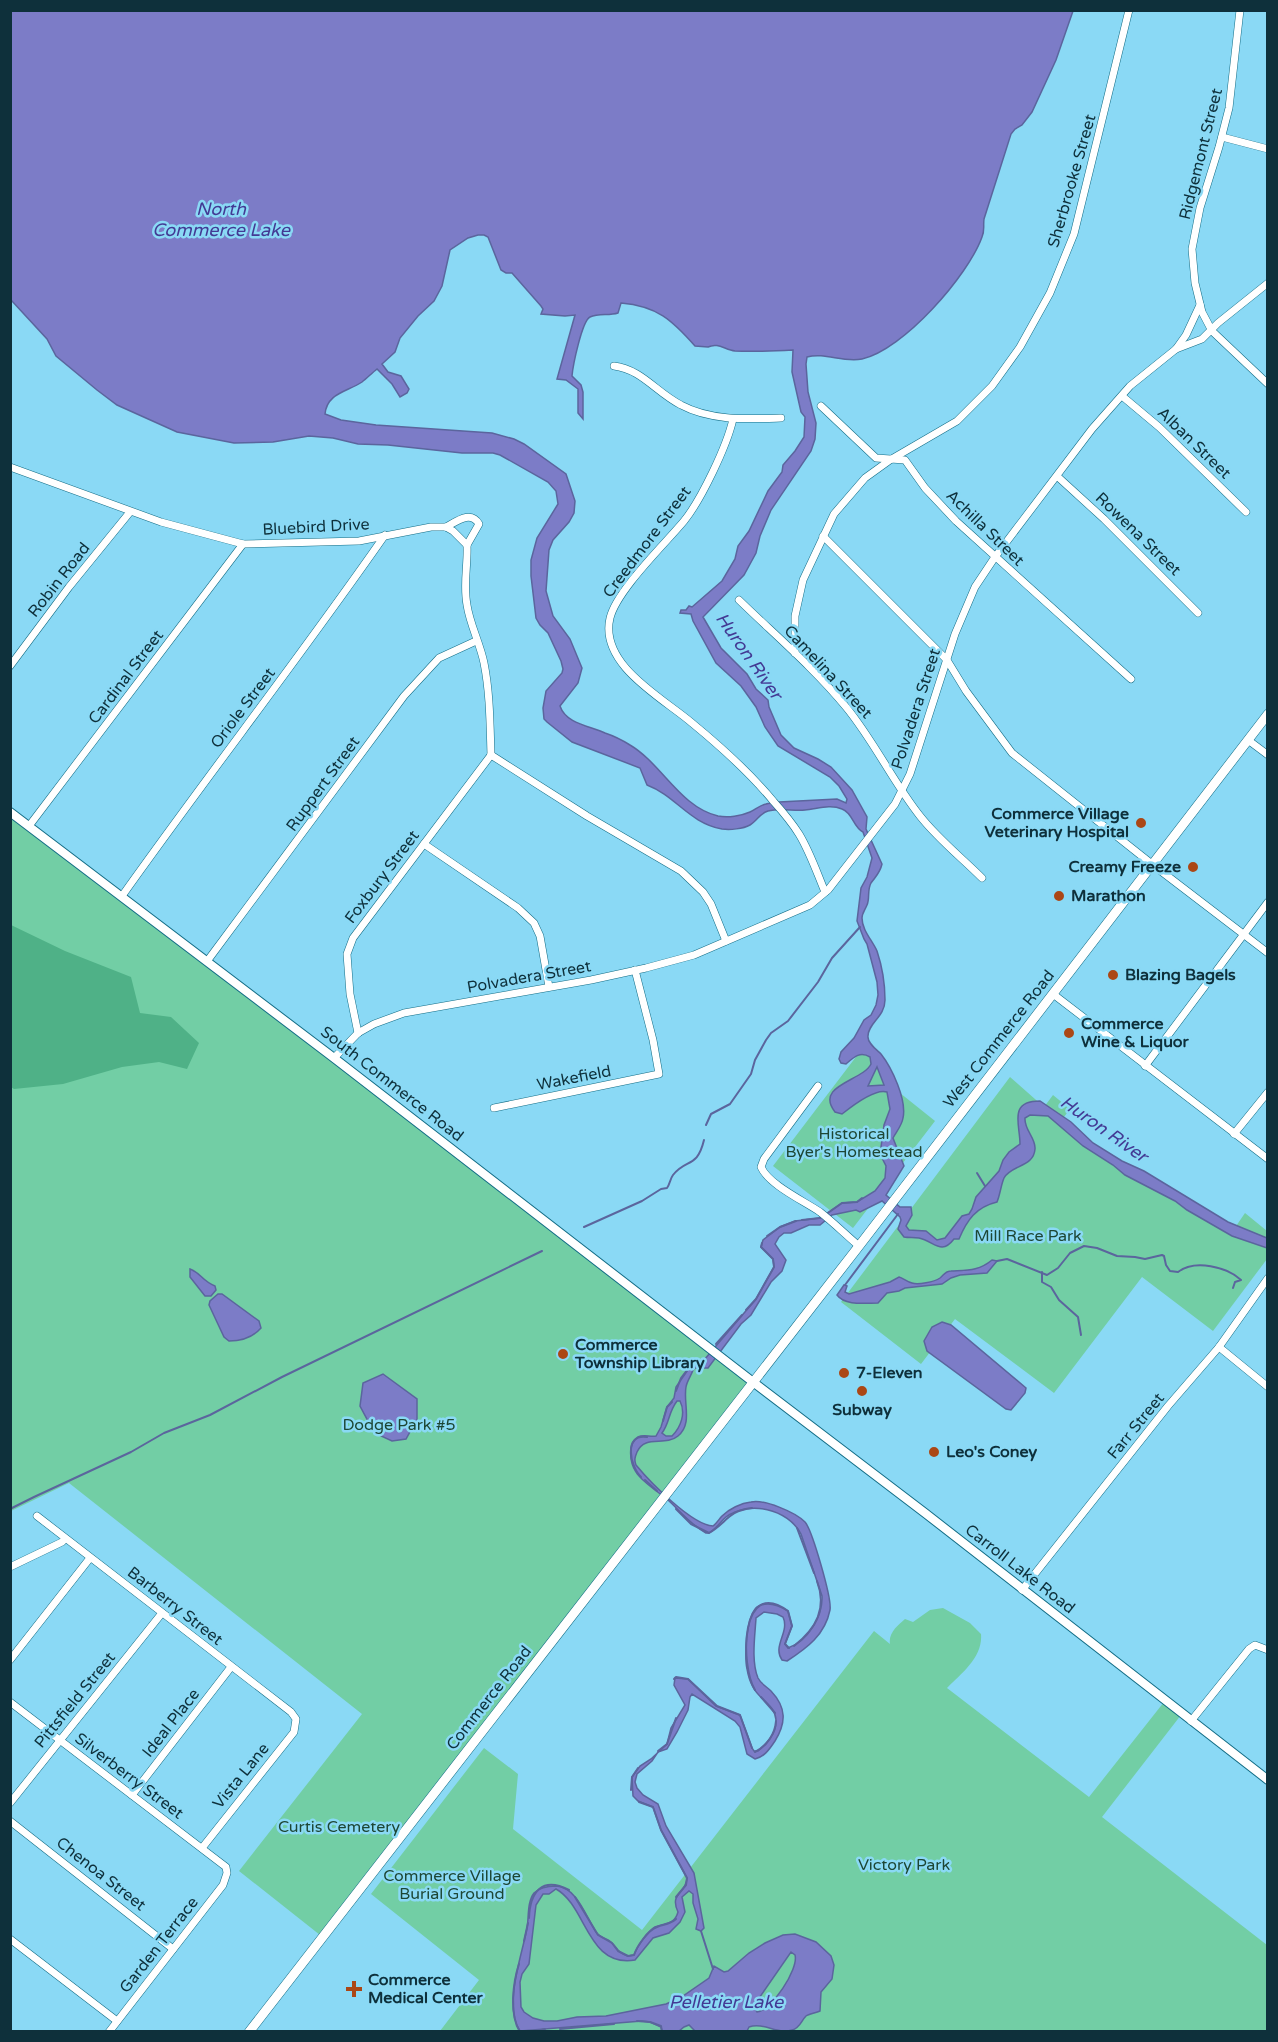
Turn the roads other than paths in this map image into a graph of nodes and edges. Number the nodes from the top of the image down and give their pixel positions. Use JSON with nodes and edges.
{"nodes":[{"id":1,"x":1130,"y":10,"type":"edge"},
{"id":2,"x":1240,"y":10,"type":"edge"},
{"id":3,"x":1222,"y":137,"type":"junction"},
{"id":4,"x":1268,"y":149,"type":"edge"},
{"id":5,"x":1268,"y":283,"type":"edge"},
{"id":6,"x":1200,"y":304,"type":"junction"},
{"id":7,"x":1212,"y":331,"type":"junction"},
{"id":8,"x":1176,"y":349,"type":"junction"},
{"id":9,"x":614,"y":366,"type":"dead end"},
{"id":10,"x":1268,"y":384,"type":"edge"},
{"id":11,"x":1122,"y":396,"type":"junction"},
{"id":12,"x":821,"y":406,"type":"dead end"},
{"id":13,"x":781,"y":418,"type":"dead end"},
{"id":14,"x":733,"y":419,"type":"junction"},
{"id":15,"x":890,"y":460,"type":"junction"},
{"id":16,"x":13,"y":467,"type":"edge"},
{"id":17,"x":10,"y":475,"type":"edge"},
{"id":18,"x":1058,"y":477,"type":"junction"},
{"id":19,"x":130,"y":512,"type":"junction"},
{"id":20,"x":1246,"y":512,"type":"dead end"},
{"id":21,"x":446,"y":527,"type":"junction"},
{"id":22,"x":386,"y":535,"type":"junction"},
{"id":23,"x":823,"y":536,"type":"junction"},
{"id":24,"x":243,"y":544,"type":"junction"},
{"id":25,"x":467,"y":545,"type":"junction"},
{"id":26,"x":995,"y":557,"type":"junction"},
{"id":27,"x":739,"y":600,"type":"dead end"},
{"id":28,"x":1198,"y":613,"type":"dead end"},
{"id":29,"x":476,"y":641,"type":"junction"},
{"id":30,"x":795,"y":653,"type":"junction"},
{"id":31,"x":947,"y":660,"type":"junction"},
{"id":32,"x":10,"y":666,"type":"edge"},
{"id":33,"x":1131,"y":679,"type":"dead end"},
{"id":34,"x":1268,"y":714,"type":"edge"},
{"id":35,"x":1248,"y":740,"type":"junction"},
{"id":36,"x":491,"y":755,"type":"junction"},
{"id":37,"x":1268,"y":755,"type":"edge"},
{"id":38,"x":901,"y":791,"type":"junction"},
{"id":39,"x":10,"y":812,"type":"edge"},
{"id":40,"x":29,"y":826,"type":"junction"},
{"id":41,"x":424,"y":844,"type":"junction"},
{"id":42,"x":1153,"y":865,"type":"junction"},
{"id":43,"x":982,"y":878,"type":"dead end"},
{"id":44,"x":825,"y":892,"type":"junction"},
{"id":45,"x":122,"y":896,"type":"junction"},
{"id":46,"x":1268,"y":902,"type":"edge"},
{"id":47,"x":1243,"y":934,"type":"junction"},
{"id":48,"x":726,"y":941,"type":"junction"},
{"id":49,"x":1268,"y":953,"type":"edge"},
{"id":50,"x":208,"y":960,"type":"junction"},
{"id":51,"x":635,"y":970,"type":"junction"},
{"id":52,"x":549,"y":987,"type":"junction"},
{"id":53,"x":1053,"y":994,"type":"junction"},
{"id":54,"x":358,"y":1033,"type":"junction"},
{"id":55,"x":334,"y":1058,"type":"junction"},
{"id":56,"x":1145,"y":1066,"type":"junction"},
{"id":57,"x":818,"y":1086,"type":"dead end"},
{"id":58,"x":1268,"y":1092,"type":"edge"},
{"id":59,"x":494,"y":1108,"type":"dead end"},
{"id":60,"x":1234,"y":1134,"type":"junction"},
{"id":61,"x":1268,"y":1159,"type":"edge"},
{"id":62,"x":859,"y":1246,"type":"junction"},
{"id":63,"x":1268,"y":1278,"type":"edge"},
{"id":64,"x":1219,"y":1347,"type":"junction"},
{"id":65,"x":753,"y":1382,"type":"junction"},
{"id":66,"x":1268,"y":1387,"type":"edge"},
{"id":67,"x":37,"y":1516,"type":"dead end"},
{"id":68,"x":65,"y":1539,"type":"junction"},
{"id":69,"x":90,"y":1558,"type":"junction"},
{"id":70,"x":10,"y":1567,"type":"edge"},
{"id":71,"x":1022,"y":1590,"type":"junction"},
{"id":72,"x":162,"y":1613,"type":"junction"},
{"id":73,"x":1268,"y":1650,"type":"edge"},
{"id":74,"x":10,"y":1660,"type":"edge"},
{"id":75,"x":231,"y":1667,"type":"junction"},
{"id":76,"x":10,"y":1702,"type":"edge"},
{"id":77,"x":296,"y":1719,"type":"joint"},
{"id":78,"x":1191,"y":1721,"type":"junction"},
{"id":79,"x":59,"y":1741,"type":"junction"},
{"id":80,"x":1268,"y":1780,"type":"edge"},
{"id":81,"x":132,"y":1795,"type":"junction"},
{"id":82,"x":10,"y":1803,"type":"edge"},
{"id":83,"x":10,"y":1821,"type":"edge"},
{"id":84,"x":201,"y":1848,"type":"junction"},
{"id":85,"x":227,"y":1873,"type":"joint"},
{"id":86,"x":10,"y":1939,"type":"edge"},
{"id":87,"x":174,"y":1949,"type":"junction"},
{"id":88,"x":117,"y":2021,"type":"junction"},
{"id":89,"x":109,"y":2031,"type":"edge"},
{"id":90,"x":249,"y":2031,"type":"edge"}],
"edges":[{"from":1,"to":15,"type":"street","name":"Sherbrooke Street"},
{"from":2,"to":3,"type":"street","name":"Ridgemont Street"},
{"from":3,"to":4,"type":"street"},
{"from":3,"to":6,"type":"street","name":"Ridgemont Street"},
{"from":5,"to":7,"type":"street","name":"Polvadera Street"},
{"from":6,"to":7,"type":"street","name":"Ridgemont Street"},
{"from":6,"to":8,"type":"street","name":"Polvadera Street"},
{"from":7,"to":8,"type":"street","name":"Polvadera Street"},
{"from":7,"to":10,"type":"street"},
{"from":8,"to":11,"type":"street","name":"Polvadera Street"},
{"from":9,"to":14,"type":"street"},
{"from":11,"to":18,"type":"street","name":"Polvadera Street"},
{"from":11,"to":20,"type":"street","name":"Alban Street"},
{"from":12,"to":15,"type":"street","name":"Achilla Street"},
{"from":13,"to":14,"type":"street"},
{"from":14,"to":44,"type":"street","name":"Creedmore Street"},
{"from":15,"to":23,"type":"street","name":"Sherbrooke Street"},
{"from":15,"to":26,"type":"street","name":"Achilla Street"},
{"from":16,"to":17,"type":"street"},
{"from":16,"to":19,"type":"street","name":"Bluebird Drive"},
{"from":18,"to":26,"type":"street","name":"Polvadera Street"},
{"from":18,"to":28,"type":"street","name":"Rowena Street"},
{"from":19,"to":24,"type":"street","name":"Bluebird Drive"},
{"from":19,"to":32,"type":"street","name":"Robin Road"},
{"from":21,"to":22,"type":"street","name":"Bluebird Drive"},
{"from":21,"to":25,"type":"street"},
{"from":21,"to":25,"type":"street","name":"Bluebird Drive"},
{"from":22,"to":24,"type":"street","name":"Bluebird Drive"},
{"from":22,"to":45,"type":"street","name":"Oriole Street"},
{"from":23,"to":30,"type":"street","name":"Sherbrooke Street"},
{"from":23,"to":31,"type":"street"},
{"from":24,"to":40,"type":"street","name":"Cardinal Street"},
{"from":25,"to":29,"type":"street"},
{"from":26,"to":31,"type":"street","name":"Polvadera Street"},
{"from":26,"to":33,"type":"street","name":"Achilla Street"},
{"from":27,"to":30,"type":"street","name":"Camelina Street"},
{"from":29,"to":36,"type":"street"},
{"from":29,"to":50,"type":"street","name":"Ruppert Street"},
{"from":30,"to":38,"type":"street","name":"Camelina Street"},
{"from":31,"to":38,"type":"street","name":"Polvadera Street"},
{"from":31,"to":42,"type":"street"},
{"from":34,"to":35,"type":"main road","name":"West Commerce Road"},
{"from":35,"to":37,"type":"street"},
{"from":35,"to":42,"type":"main road","name":"West Commerce Road"},
{"from":36,"to":41,"type":"street","name":"Foxbury Street"},
{"from":36,"to":48,"type":"street"},
{"from":38,"to":43,"type":"street","name":"Camelina Street"},
{"from":38,"to":44,"type":"street","name":"Polvadera Street"},
{"from":39,"to":40,"type":"street","name":"South Commerce Road"},
{"from":40,"to":45,"type":"street","name":"South Commerce Road"},
{"from":41,"to":52,"type":"street"},
{"from":41,"to":54,"type":"street","name":"Foxbury Street"},
{"from":42,"to":47,"type":"street"},
{"from":42,"to":53,"type":"main road","name":"West Commerce Road"},
{"from":44,"to":48,"type":"street","name":"Polvadera Street"},
{"from":45,"to":50,"type":"street","name":"South Commerce Road"},
{"from":46,"to":47,"type":"street"},
{"from":47,"to":49,"type":"street"},
{"from":47,"to":56,"type":"street"},
{"from":48,"to":51,"type":"street","name":"Polvadera Street"},
{"from":50,"to":55,"type":"street","name":"South Commerce Road"},
{"from":51,"to":52,"type":"street","name":"Polvadera Street"},
{"from":51,"to":59,"type":"street","name":"Wakefield"},
{"from":52,"to":54,"type":"street","name":"Polvadera Street"},
{"from":53,"to":56,"type":"street"},
{"from":53,"to":62,"type":"main road","name":"West Commerce Road"},
{"from":54,"to":55,"type":"street","name":"Polvadera Street"},
{"from":55,"to":65,"type":"street","name":"South Commerce Road"},
{"from":56,"to":60,"type":"street"},
{"from":57,"to":62,"type":"street"},
{"from":58,"to":60,"type":"street"},
{"from":60,"to":61,"type":"street"},
{"from":62,"to":65,"type":"main road","name":"West Commerce Road"},
{"from":63,"to":64,"type":"street","name":"Farr Street"},
{"from":64,"to":66,"type":"street"},
{"from":64,"to":71,"type":"street","name":"Farr Street"},
{"from":65,"to":71,"type":"street","name":"Carroll Lake Road"},
{"from":65,"to":90,"type":"main road","name":"Commerce Road"},
{"from":67,"to":68,"type":"street","name":"Barberry Street"},
{"from":68,"to":69,"type":"street","name":"Barberry Street"},
{"from":68,"to":70,"type":"street"},
{"from":69,"to":72,"type":"street","name":"Barberry Street"},
{"from":69,"to":74,"type":"street"},
{"from":71,"to":78,"type":"street","name":"Carroll Lake Road"},
{"from":72,"to":75,"type":"street","name":"Barberry Street"},
{"from":72,"to":79,"type":"street","name":"Pittsfield Street"},
{"from":73,"to":78,"type":"street"},
{"from":75,"to":77,"type":"street","name":"Barberry Street"},
{"from":75,"to":81,"type":"street","name":"Ideal Place"},
{"from":76,"to":79,"type":"street","name":"Silverberry Street"},
{"from":77,"to":84,"type":"street","name":"Vista Lane"},
{"from":78,"to":80,"type":"street","name":"Carroll Lake Road"},
{"from":79,"to":81,"type":"street","name":"Silverberry Street"},
{"from":79,"to":82,"type":"street","name":"Pittsfield Street"},
{"from":81,"to":84,"type":"street","name":"Silverberry Street"},
{"from":83,"to":87,"type":"street","name":"Chenoa Street"},
{"from":84,"to":85,"type":"street","name":"Silverberry Street"},
{"from":85,"to":87,"type":"street","name":"Garden Terrace"},
{"from":86,"to":88,"type":"street"},
{"from":87,"to":88,"type":"street","name":"Garden Terrace"},
{"from":88,"to":89,"type":"street","name":"Garden Terrace"}]}
